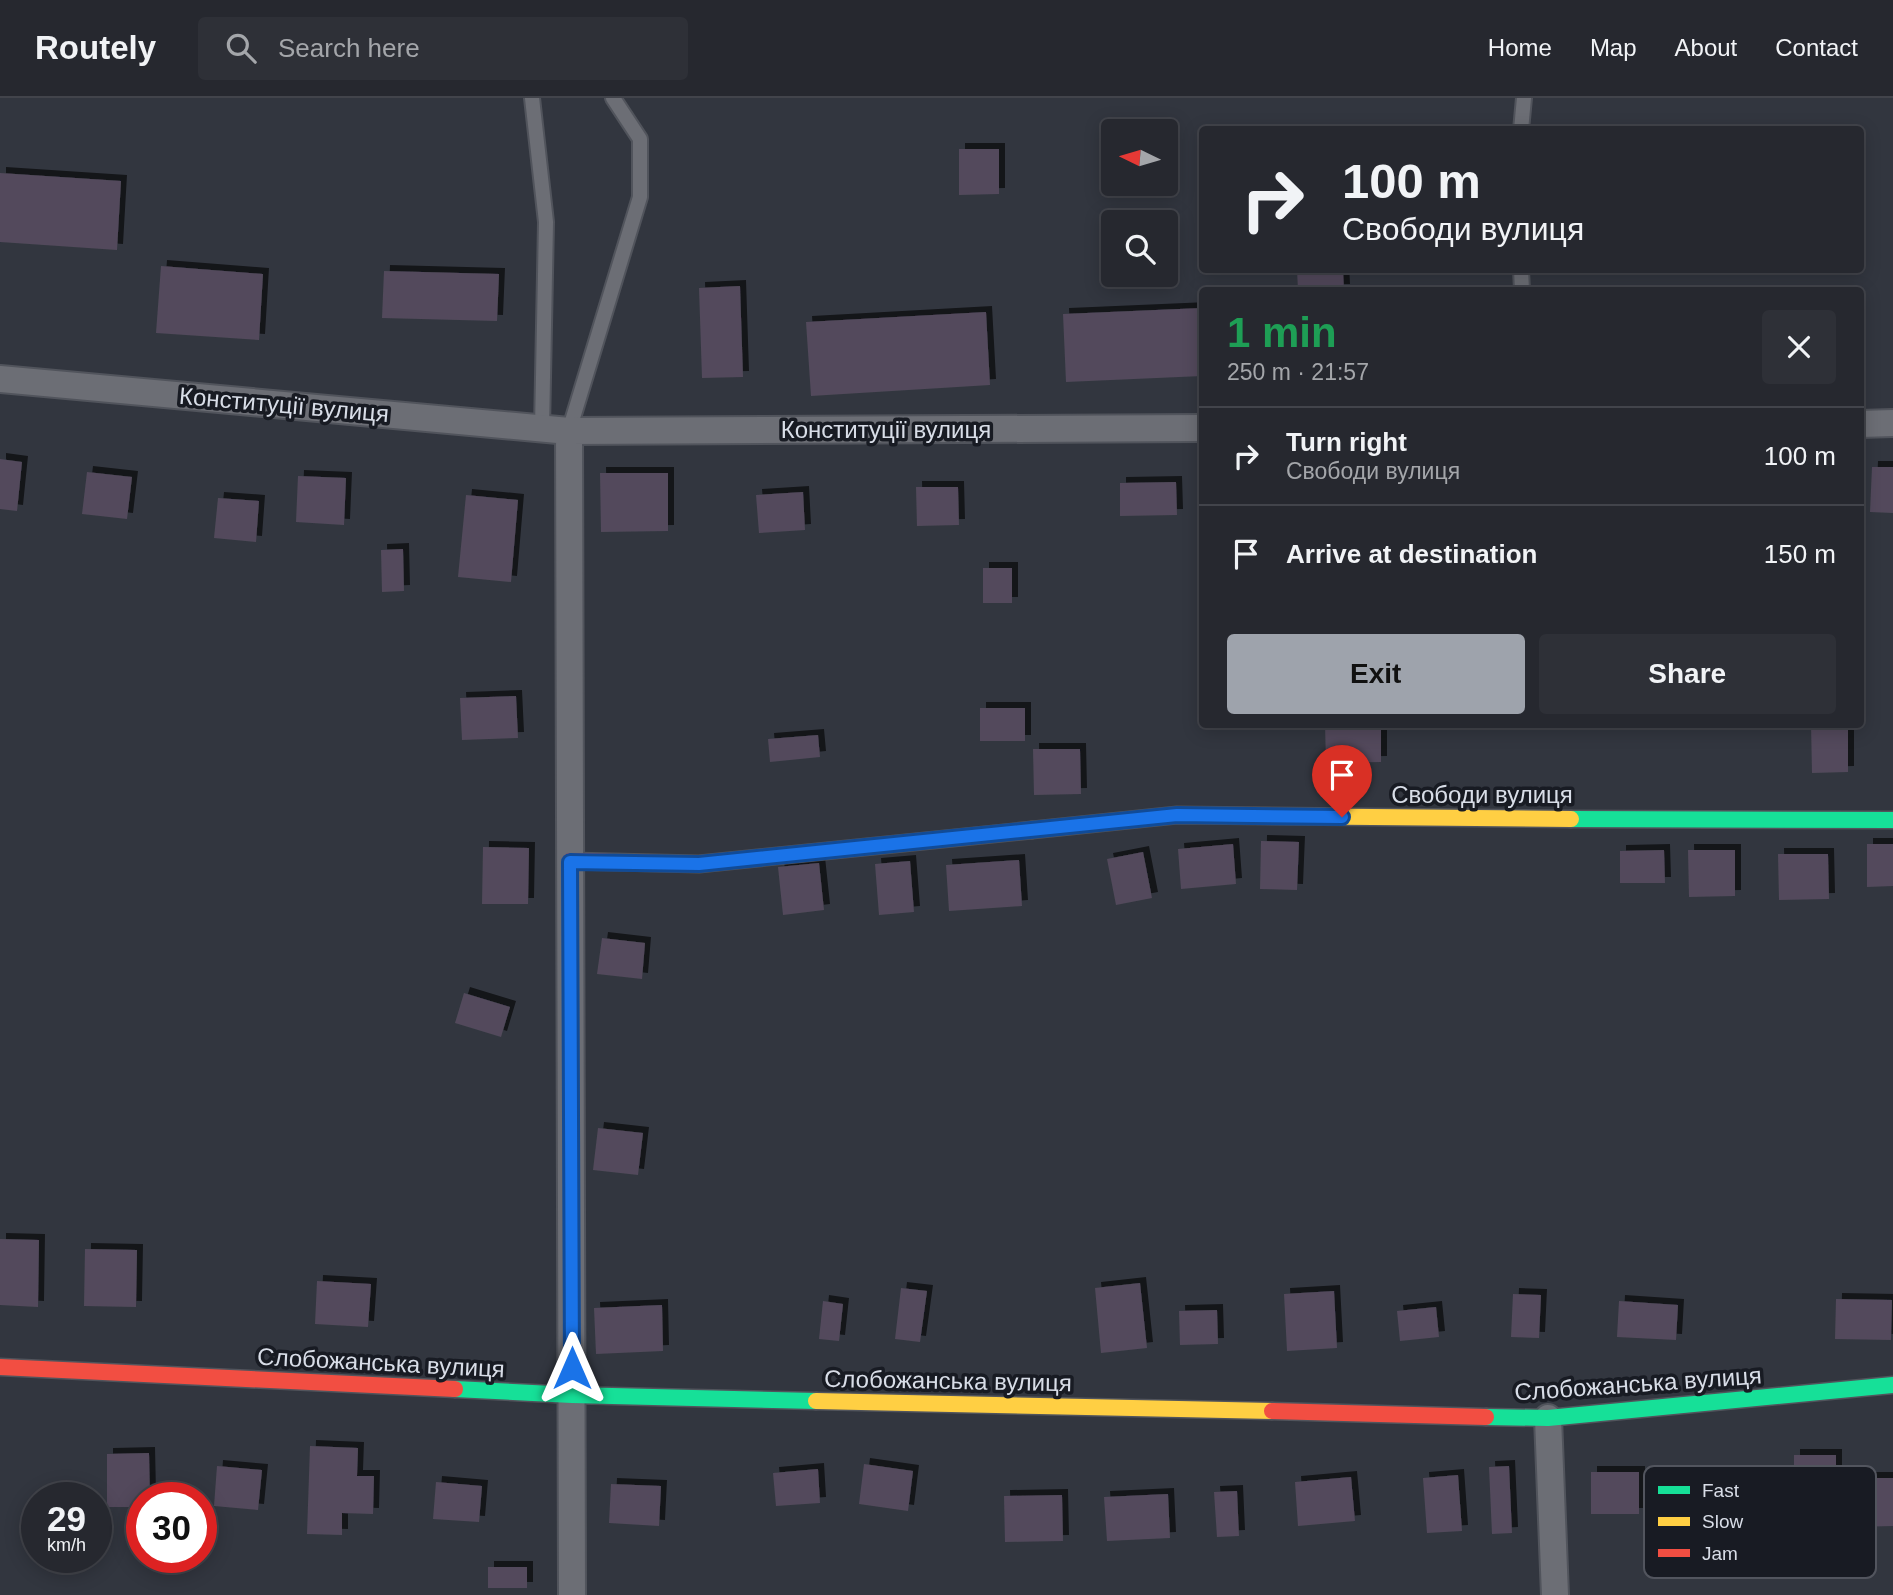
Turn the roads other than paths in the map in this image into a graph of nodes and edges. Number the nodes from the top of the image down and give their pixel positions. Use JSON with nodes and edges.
{"nodes":[{"id":1,"x":532,"y":98,"type":"edge"},
{"id":2,"x":613,"y":98,"type":"edge"},
{"id":3,"x":1524,"y":98,"type":"edge"},
{"id":4,"x":1521,"y":126,"type":"edge"},
{"id":5,"x":0,"y":379,"type":"edge"},
{"id":6,"x":1893,"y":423,"type":"edge"},
{"id":7,"x":1864,"y":424,"type":"edge"},
{"id":8,"x":1199,"y":428,"type":"edge"},
{"id":9,"x":542,"y":429,"type":"junction"},
{"id":10,"x":569,"y":431,"type":"junction"},
{"id":11,"x":1893,"y":820,"type":"edge"},
{"id":12,"x":570,"y":862,"type":"junction"},
{"id":13,"x":0,"y":1367,"type":"edge"},
{"id":14,"x":1893,"y":1385,"type":"edge"},
{"id":15,"x":572,"y":1395,"type":"junction"},
{"id":16,"x":1548,"y":1418,"type":"junction"},
{"id":17,"x":572,"y":1595,"type":"edge"},
{"id":18,"x":1555,"y":1595,"type":"edge"}],
"edges":[{"from":1,"to":9,"type":"lane"},
{"from":2,"to":10,"type":"lane"},
{"from":3,"to":4,"type":"lane"},
{"from":5,"to":9,"type":"street","name":"Конституції вулиця"},
{"from":6,"to":7,"type":"street"},
{"from":8,"to":10,"type":"street","name":"Конституції вулиця"},
{"from":9,"to":10,"type":"street","name":"Конституції вулиця"},
{"from":10,"to":12,"type":"street"},
{"from":11,"to":12,"type":"street","name":"Свободи вулиця"},
{"from":12,"to":15,"type":"street"},
{"from":13,"to":15,"type":"street","name":"Слобожанська вулиця"},
{"from":14,"to":16,"type":"street","name":"Слобожанська вулиця"},
{"from":15,"to":16,"type":"street","name":"Слобожанська вулиця"},
{"from":15,"to":17,"type":"street"},
{"from":16,"to":18,"type":"street"}]}
